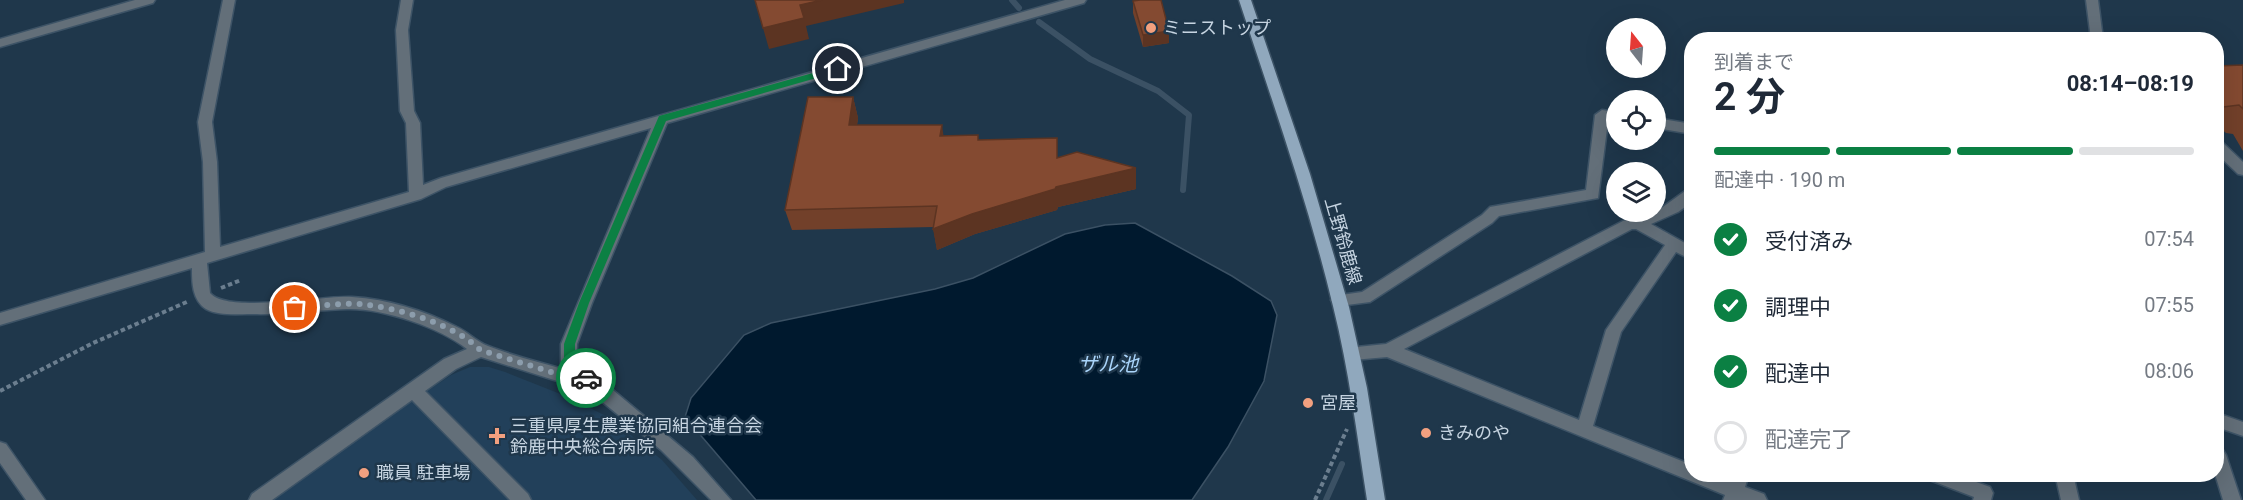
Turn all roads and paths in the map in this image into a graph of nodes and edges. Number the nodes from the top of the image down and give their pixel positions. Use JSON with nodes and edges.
{"nodes":[{"id":1,"x":149,"y":0,"type":"edge"},
{"id":2,"x":229,"y":0,"type":"edge"},
{"id":3,"x":407,"y":0,"type":"edge"},
{"id":4,"x":1080,"y":0,"type":"edge"},
{"id":5,"x":1245,"y":0,"type":"edge"},
{"id":6,"x":2092,"y":0,"type":"edge"},
{"id":7,"x":2096,"y":32,"type":"edge"},
{"id":8,"x":0,"y":43,"type":"edge"},
{"id":9,"x":1606,"y":115,"type":"edge"},
{"id":10,"x":662,"y":118,"type":"junction"},
{"id":11,"x":1666,"y":125,"type":"edge"},
{"id":12,"x":1684,"y":128,"type":"edge"},
{"id":13,"x":2224,"y":152,"type":"edge"},
{"id":14,"x":2243,"y":170,"type":"edge"},
{"id":15,"x":416,"y":195,"type":"junction"},
{"id":16,"x":1684,"y":200,"type":"edge"},
{"id":17,"x":1638,"y":223,"type":"junction"},
{"id":18,"x":1674,"y":244,"type":"junction"},
{"id":19,"x":1684,"y":250,"type":"edge"},
{"id":20,"x":206,"y":258,"type":"junction"},
{"id":21,"x":241,"y":280,"type":"dead end"},
{"id":22,"x":202,"y":296,"type":"junction"},
{"id":23,"x":1339,"y":300,"type":"junction"},
{"id":24,"x":0,"y":319,"type":"edge"},
{"id":25,"x":480,"y":350,"type":"junction"},
{"id":26,"x":1388,"y":350,"type":"junction"},
{"id":27,"x":1353,"y":353,"type":"junction"},
{"id":28,"x":593,"y":385,"type":"junction"},
{"id":29,"x":413,"y":390,"type":"junction"},
{"id":30,"x":0,"y":391,"type":"edge"},
{"id":31,"x":1360,"y":401,"type":"junction"},
{"id":32,"x":2224,"y":422,"type":"edge"},
{"id":33,"x":1584,"y":429,"type":"junction"},
{"id":34,"x":2243,"y":429,"type":"edge"},
{"id":35,"x":0,"y":449,"type":"edge"},
{"id":36,"x":1684,"y":470,"type":"edge"},
{"id":37,"x":2224,"y":476,"type":"edge"},
{"id":38,"x":1718,"y":482,"type":"edge"},
{"id":39,"x":1954,"y":482,"type":"edge"},
{"id":40,"x":2066,"y":482,"type":"edge"},
{"id":41,"x":1736,"y":488,"type":"edge"},
{"id":42,"x":36,"y":500,"type":"edge"},
{"id":43,"x":258,"y":500,"type":"edge"},
{"id":44,"x":522,"y":500,"type":"edge"},
{"id":45,"x":722,"y":500,"type":"edge"},
{"id":46,"x":1315,"y":500,"type":"edge"},
{"id":47,"x":1376,"y":500,"type":"edge"},
{"id":48,"x":1758,"y":500,"type":"edge"},
{"id":49,"x":1982,"y":500,"type":"edge"},
{"id":50,"x":2070,"y":500,"type":"edge"},
{"id":51,"x":2232,"y":500,"type":"edge"}],
"edges":[{"from":1,"to":8,"type":"street"},
{"from":2,"to":20,"type":"street"},
{"from":3,"to":15,"type":"street"},
{"from":4,"to":10,"type":"street"},
{"from":5,"to":23,"type":"main road","name":"上野鈴鹿線"},
{"from":6,"to":7,"type":"street"},
{"from":9,"to":23,"type":"street"},
{"from":10,"to":15,"type":"street"},
{"from":10,"to":28,"type":"street"},
{"from":11,"to":12,"type":"street"},
{"from":13,"to":14,"type":"street"},
{"from":15,"to":20,"type":"street"},
{"from":16,"to":17,"type":"street"},
{"from":17,"to":18,"type":"street"},
{"from":17,"to":26,"type":"street"},
{"from":18,"to":19,"type":"street"},
{"from":18,"to":33,"type":"street"},
{"from":20,"to":22,"type":"street"},
{"from":20,"to":24,"type":"street"},
{"from":21,"to":22,"type":"path"},
{"from":22,"to":25,"type":"street"},
{"from":22,"to":30,"type":"path"},
{"from":23,"to":27,"type":"main road","name":"上野鈴鹿線"},
{"from":25,"to":28,"type":"street"},
{"from":25,"to":29,"type":"street"},
{"from":26,"to":27,"type":"street"},
{"from":26,"to":33,"type":"street"},
{"from":27,"to":31,"type":"main road","name":"上野鈴鹿線"},
{"from":28,"to":45,"type":"street"},
{"from":29,"to":43,"type":"street"},
{"from":29,"to":44,"type":"street"},
{"from":31,"to":46,"type":"path"},
{"from":31,"to":47,"type":"main road","name":"上野鈴鹿線"},
{"from":32,"to":34,"type":"street"},
{"from":33,"to":36,"type":"street"},
{"from":35,"to":42,"type":"street"},
{"from":37,"to":51,"type":"street"},
{"from":38,"to":41,"type":"street"},
{"from":39,"to":49,"type":"street"},
{"from":40,"to":50,"type":"street"},
{"from":41,"to":48,"type":"street"}]}
